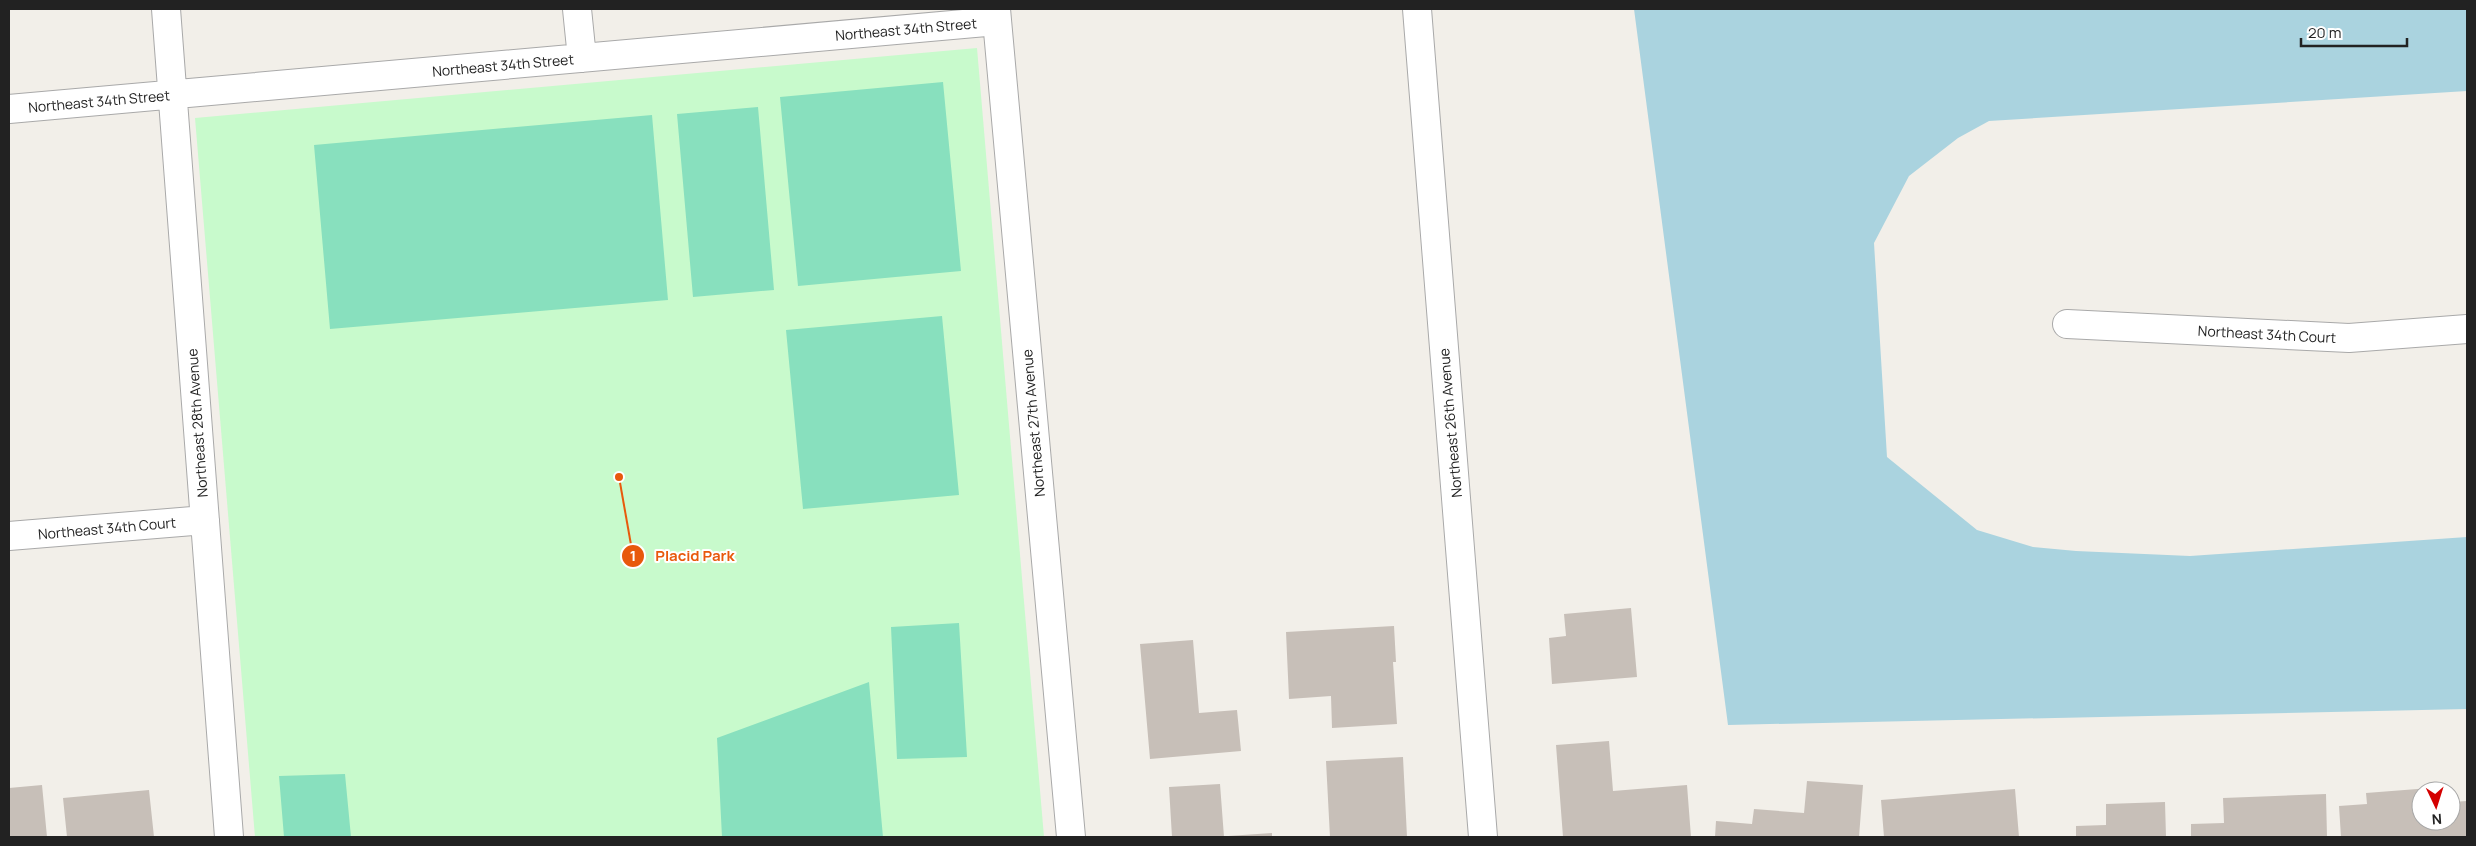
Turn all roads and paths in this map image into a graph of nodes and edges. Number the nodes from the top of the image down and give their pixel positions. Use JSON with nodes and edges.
{"nodes":[{"id":1,"x":166,"y":9,"type":"edge"},
{"id":2,"x":577,"y":9,"type":"edge"},
{"id":3,"x":1417,"y":9,"type":"edge"},
{"id":4,"x":996,"y":15,"type":"edge"},
{"id":5,"x":582,"y":58,"type":"junction"},
{"id":6,"x":173,"y":94,"type":"junction"},
{"id":7,"x":9,"y":109,"type":"edge"},
{"id":8,"x":2067,"y":324,"type":"dead end"},
{"id":9,"x":2467,"y":329,"type":"edge"},
{"id":10,"x":205,"y":520,"type":"junction"},
{"id":11,"x":9,"y":536,"type":"edge"},
{"id":12,"x":229,"y":837,"type":"edge"},
{"id":13,"x":1070,"y":837,"type":"edge"},
{"id":14,"x":1483,"y":837,"type":"edge"}],
"edges":[{"from":1,"to":6,"type":"street","name":"Northeast 28th Avenue"},
{"from":2,"to":5,"type":"street"},
{"from":3,"to":14,"type":"street","name":"Northeast 26th Avenue"},
{"from":4,"to":5,"type":"street","name":"Northeast 34th Street"},
{"from":4,"to":13,"type":"street","name":"Northeast 27th Avenue"},
{"from":5,"to":6,"type":"street","name":"Northeast 34th Street"},
{"from":6,"to":7,"type":"street","name":"Northeast 34th Street"},
{"from":6,"to":10,"type":"street","name":"Northeast 28th Avenue"},
{"from":8,"to":9,"type":"street","name":"Northeast 34th Court"},
{"from":10,"to":11,"type":"street","name":"Northeast 34th Court"},
{"from":10,"to":12,"type":"street","name":"Northeast 28th Avenue"}]}
